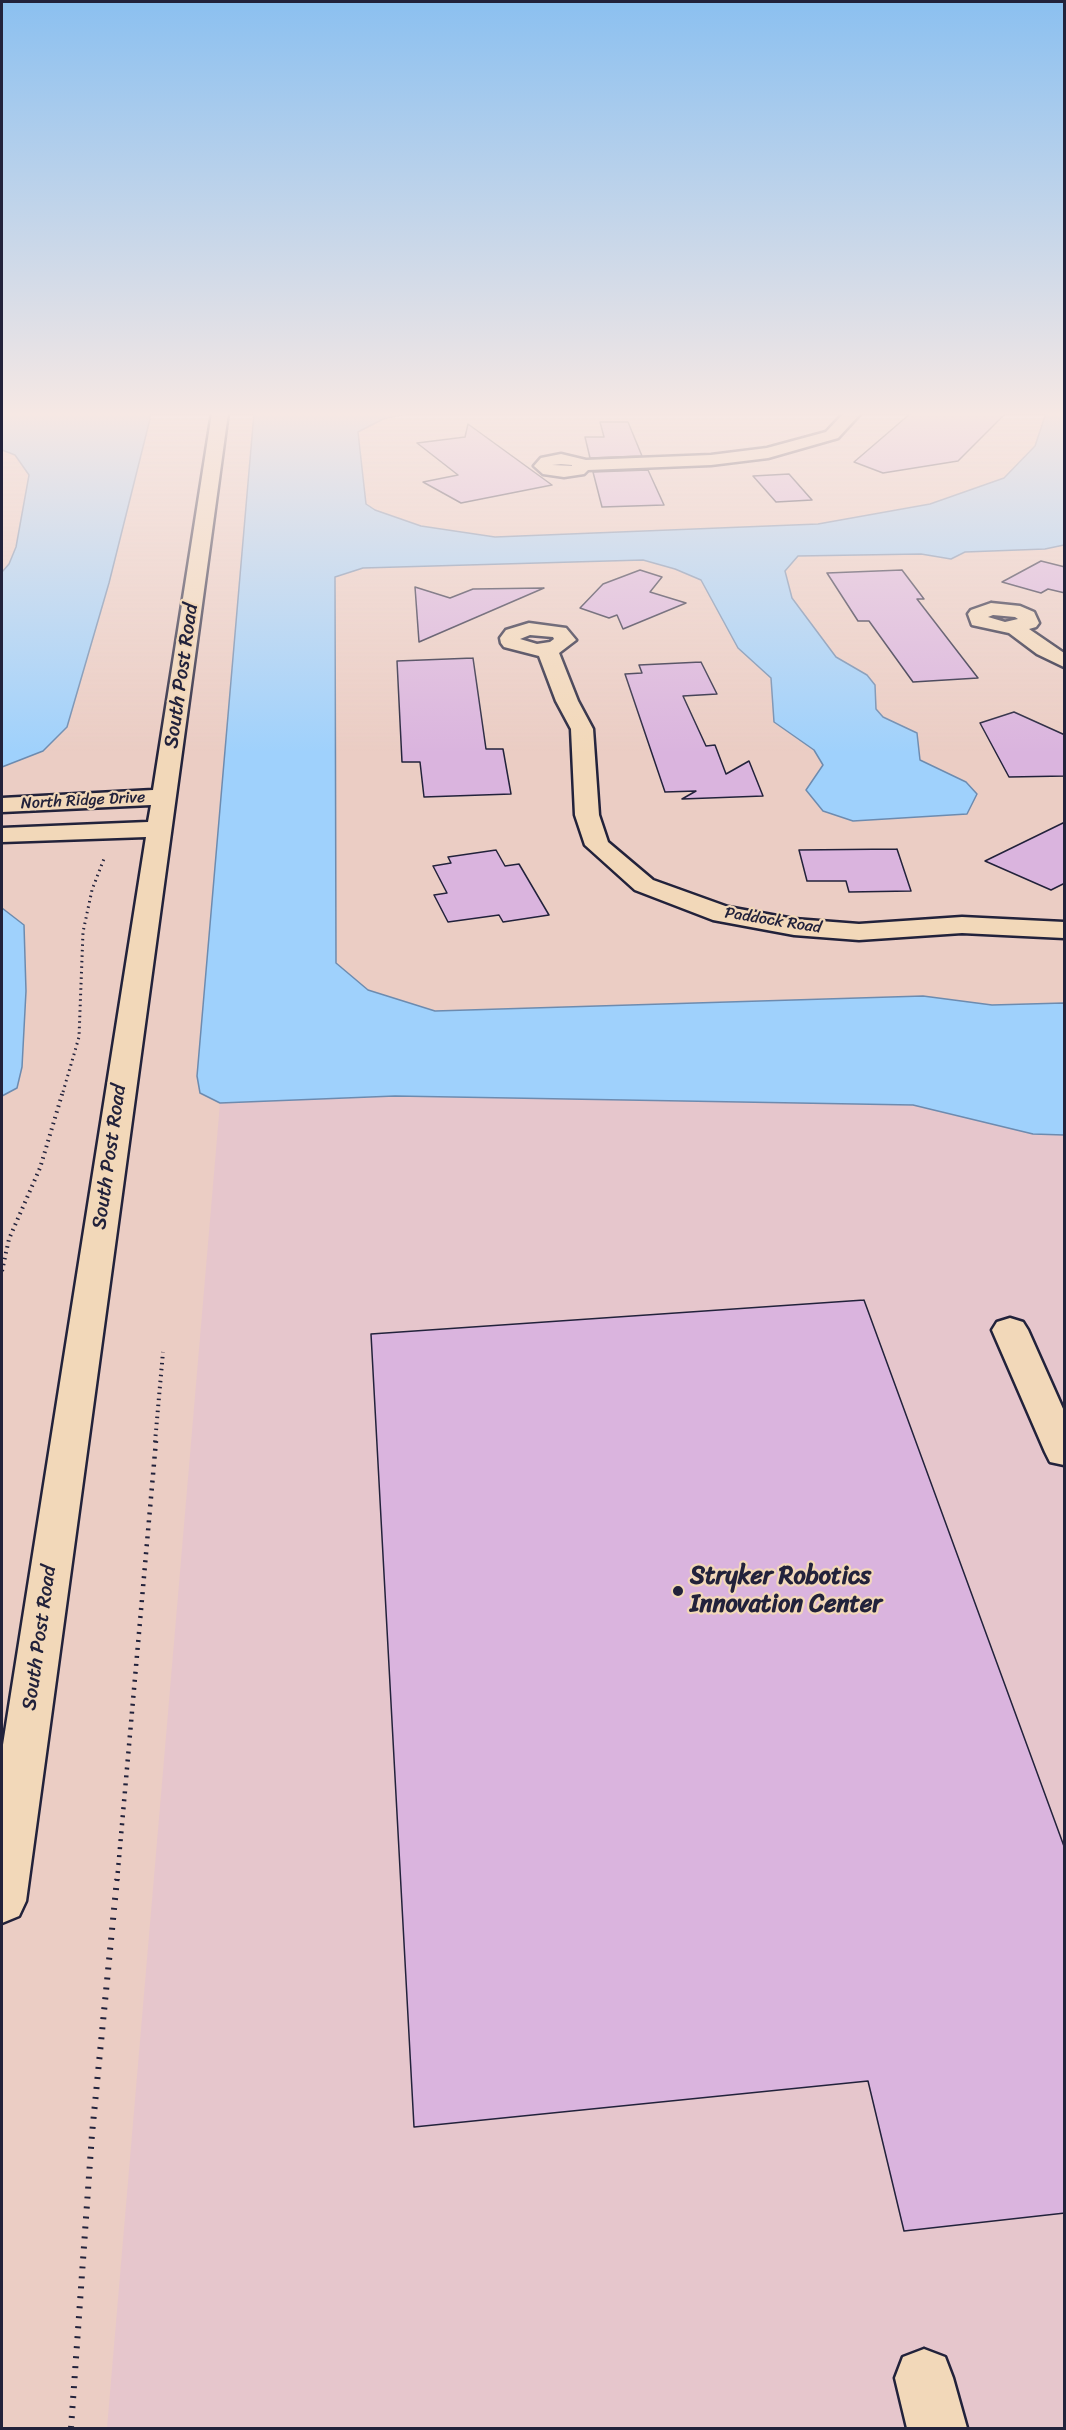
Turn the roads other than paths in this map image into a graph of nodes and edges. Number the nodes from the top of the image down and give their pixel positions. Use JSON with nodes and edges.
{"nodes":[{"id":1,"x":203,"y":526,"type":"edge"},
{"id":2,"x":1015,"y":628,"type":"dead end"},
{"id":3,"x":547,"y":650,"type":"dead end"},
{"id":4,"x":1065,"y":661,"type":"edge"},
{"id":5,"x":164,"y":797,"type":"junction"},
{"id":6,"x":2,"y":805,"type":"edge"},
{"id":7,"x":159,"y":829,"type":"junction"},
{"id":8,"x":2,"y":835,"type":"edge"},
{"id":9,"x":1065,"y":930,"type":"edge"},
{"id":10,"x":1010,"y":1330,"type":"dead end"},
{"id":11,"x":1065,"y":1452,"type":"edge"},
{"id":12,"x":2,"y":1901,"type":"edge"}],
"edges":[{"from":1,"to":5,"type":"street","name":"South Post Road"},
{"from":2,"to":4,"type":"street"},
{"from":3,"to":9,"type":"street","name":"Paddock Road"},
{"from":5,"to":6,"type":"street","name":"North Ridge Drive"},
{"from":5,"to":7,"type":"street","name":"South Post Road"},
{"from":7,"to":8,"type":"street","name":"North Ridge Drive"},
{"from":7,"to":12,"type":"street","name":"South Post Road"},
{"from":10,"to":11,"type":"street"}]}
